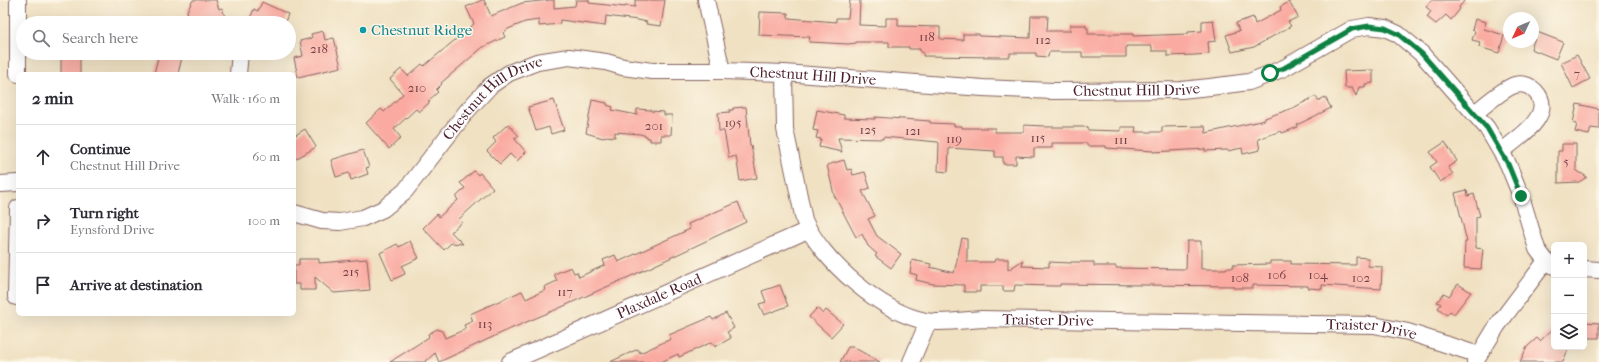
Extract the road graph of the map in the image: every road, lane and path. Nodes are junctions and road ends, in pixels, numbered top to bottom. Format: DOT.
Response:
graph roads {
  1 [pos="18,0"];
  2 [pos="706,0"];
  3 [pos="18,16"];
  4 [pos="18,60"];
  5 [pos="239,60"];
  6 [pos="722,71"];
  7 [pos="18,72"];
  8 [pos="238,72"];
  9 [pos="784,73"];
  10 [pos="1475,113"];
  11 [pos="1502,151"];
  12 [pos="16,183"];
  13 [pos="0,184"];
  14 [pos="296,214"];
  15 [pos="808,230"];
  16 [pos="1550,263"];
  17 [pos="1587,269"];
  18 [pos="1599,270"];
  19 [pos="928,322"];
  20 [pos="1477,359"];
  21 [pos="510,362"];
  22 [pos="911,362"];
  1 -- 3 [label="street"];
  2 -- 6 [label="street"];
  4 -- 7 [label="street"];
  5 -- 8 [label="street"];
  6 -- 9 [label="street, Chestnut Hill Drive"];
  6 -- 14 [label="street, Chestnut Hill Drive"];
  9 -- 10 [label="street, Chestnut Hill Drive"];
  9 -- 15 [label="street, Traister Drive"];
  10 -- 11 [label="street"];
  10 -- 11 [label="street"];
  11 -- 16 [label="street"];
  12 -- 13 [label="street"];
  15 -- 19 [label="street, Traister Drive"];
  15 -- 21 [label="street, Plaxdale Road"];
  16 -- 20 [label="street"];
  17 -- 18 [label="street"];
  19 -- 20 [label="street, Traister Drive"];
  19 -- 22 [label="street"];
}
